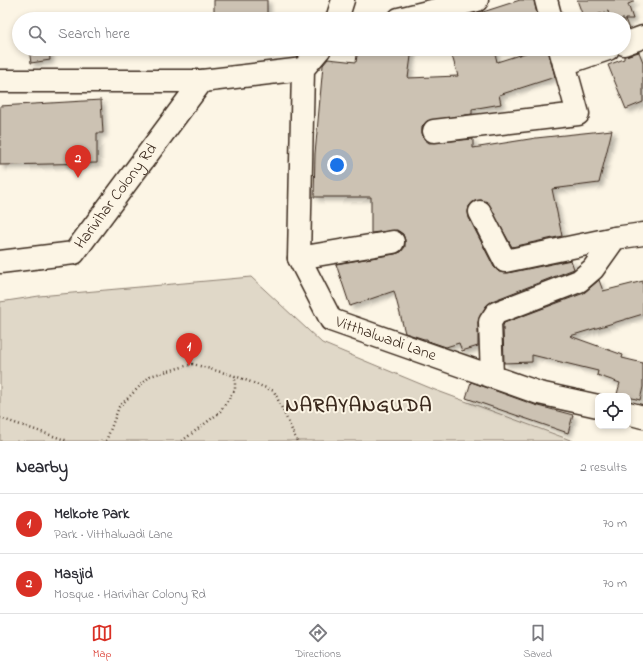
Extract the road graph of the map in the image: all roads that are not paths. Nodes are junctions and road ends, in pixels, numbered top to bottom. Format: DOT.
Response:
graph roads {
  1 [pos="343,0"];
  2 [pos="477,0"];
  3 [pos="546,0"];
  4 [pos="339,12"];
  5 [pos="428,12"];
  6 [pos="549,12"];
  7 [pos="643,37"];
  8 [pos="631,41"];
  9 [pos="314,56"];
  10 [pos="562,56"];
  11 [pos="303,69"];
  12 [pos="0,81"];
  13 [pos="202,81"];
  14 [pos="434,131"];
  15 [pos="480,212"];
  16 [pos="643,234"];
  17 [pos="615,238"];
  18 [pos="393,242"];
  19 [pos="299,258"];
  20 [pos="0,262"];
  21 [pos="492,376"];
  22 [pos="595,405"];
  23 [pos="631,414"];
  24 [pos="643,417"];
  1 -- 4 [label="street"];
  2 -- 5 [label="street"];
  3 -- 6 [label="street"];
  7 -- 8 [label="street"];
  9 -- 11 [label="street"];
  10 -- 14 [label="street"];
  11 -- 13 [label="street"];
  11 -- 19 [label="street, Vitthalwadi Lane"];
  12 -- 13 [label="street"];
  13 -- 20 [label="street, Harivihar Colony Rd"];
  15 -- 17 [label="street"];
  16 -- 17 [label="street"];
  17 -- 21 [label="street"];
  18 -- 19 [label="street"];
  19 -- 21 [label="street, Vitthalwadi Lane"];
  21 -- 22 [label="street, Vitthalwadi Lane"];
  23 -- 24 [label="street"];
}
